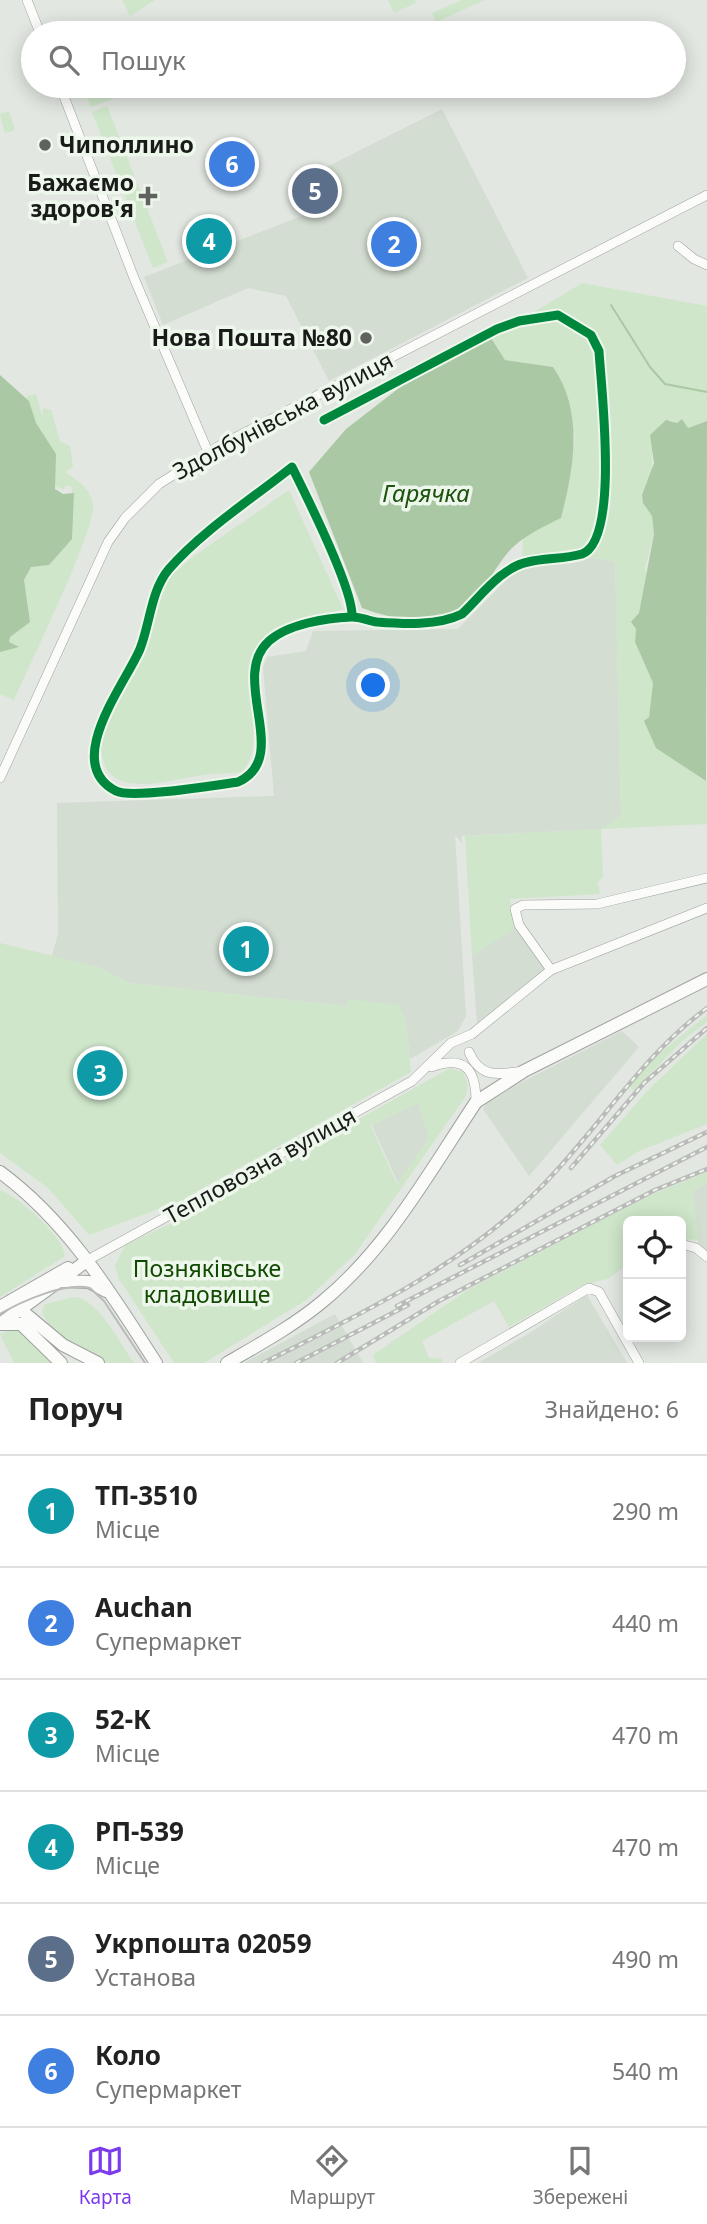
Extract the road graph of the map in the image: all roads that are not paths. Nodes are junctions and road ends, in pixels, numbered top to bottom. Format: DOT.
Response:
graph roads {
  1 [pos="27,0"];
  2 [pos="35,21"];
  3 [pos="65,98"];
  4 [pos="707,195"];
  5 [pos="678,246"];
  6 [pos="707,265"];
  7 [pos="324,420"];
  8 [pos="208,452"];
  9 [pos="352,616"];
  10 [pos="0,778"];
  11 [pos="707,878"];
  12 [pos="707,908"];
  13 [pos="551,970"];
  14 [pos="707,979"];
  15 [pos="472,1034"];
  16 [pos="451,1045"];
  17 [pos="468,1051"];
  18 [pos="457,1063"];
  19 [pos="429,1067"];
  20 [pos="524,1071"];
  21 [pos="476,1102"];
  22 [pos="0,1172"];
  23 [pos="686,1245"];
  24 [pos="707,1257"];
  25 [pos="88,1259"];
  26 [pos="60,1281"];
  27 [pos="45,1291"];
  28 [pos="112,1296"];
  29 [pos="5,1304"];
  30 [pos="21,1311"];
  31 [pos="0,1324"];
  32 [pos="41,1328"];
  33 [pos="61,1363"];
  34 [pos="98,1363"];
  35 [pos="156,1363"];
  36 [pos="166,1363"];
  37 [pos="227,1363"];
  38 [pos="460,1363"];
  39 [pos="639,1363"];
  1 -- 2 [label="street"];
  3 -- 8 [label="street"];
  4 -- 8 [label="street, Здолбунівська вулиця"];
  5 -- 6 [label="street"];
  7 -- 9 [label="street"];
  8 -- 10 [label="street, Здолбунівська вулиця"];
  9 -- 9 [label="street"];
  11 -- 13 [label="street"];
  12 -- 13 [label="street, Тепловозна вулиця"];
  13 -- 15 [label="street, Тепловозна вулиця"];
  14 -- 20 [label="main road"];
  15 -- 16 [label="street, Тепловозна вулиця"];
  15 -- 17 [label="street"];
  16 -- 17 [label="street"];
  16 -- 18 [label="street"];
  16 -- 19 [label="street, Тепловозна вулиця"];
  17 -- 18 [label="street"];
  17 -- 20 [label="street"];
  18 -- 19 [label="street, Тепловозна вулиця"];
  18 -- 21 [label="street"];
  19 -- 25 [label="street, Тепловозна вулиця"];
  20 -- 21 [label="main road"];
  21 -- 37 [label="main road"];
  22 -- 25 [label="main road"];
  23 -- 24 [label="street"];
  25 -- 26 [label="main road"];
  25 -- 28 [label="main road"];
  25 -- 29 [label="main road"];
  25 -- 36 [label="main road"];
  26 -- 27 [label="main road"];
  26 -- 28 [label="main road"];
  27 -- 30 [label="main road"];
  27 -- 32 [label="main road"];
  28 -- 35 [label="main road"];
  29 -- 30 [label="main road"];
  30 -- 31 [label="main road"];
  30 -- 32 [label="main road"];
  31 -- 33 [label="main road"];
  32 -- 34 [label="main road"];
  38 -- 39 [label="street"];
}
